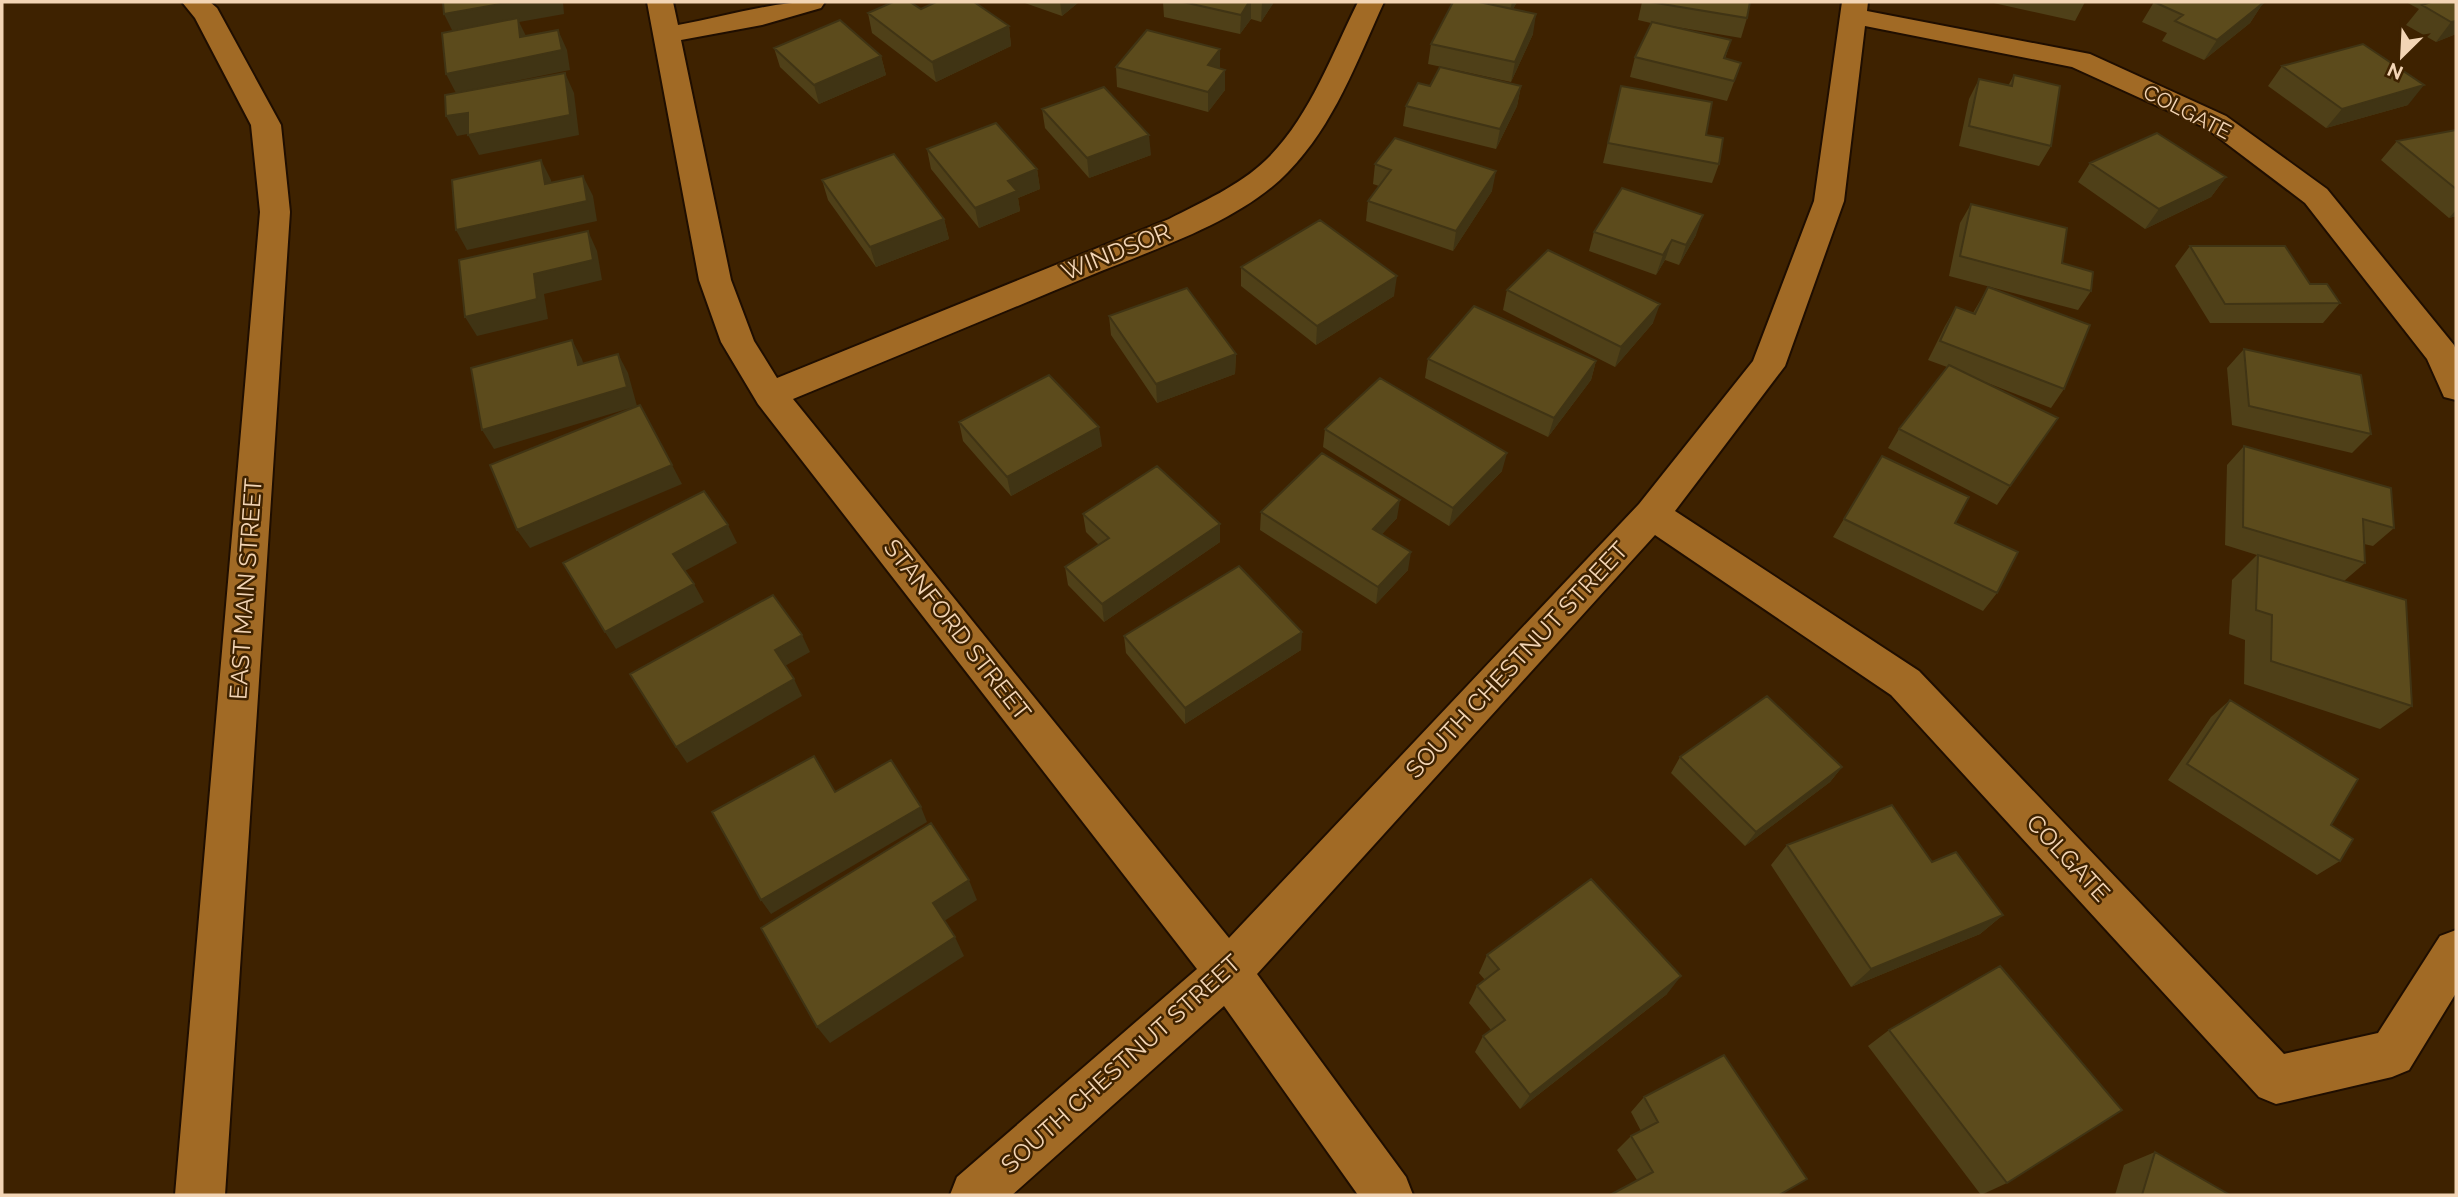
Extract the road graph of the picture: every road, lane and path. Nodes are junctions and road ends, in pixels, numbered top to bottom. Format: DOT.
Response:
graph roads {
  1 [pos="195,2"];
  2 [pos="812,2"];
  3 [pos="1371,2"];
  4 [pos="1854,9"];
  5 [pos="663,18"];
  6 [pos="2449,354"];
  7 [pos="2456,388"];
  8 [pos="770,395"];
  9 [pos="1652,514"];
  10 [pos="2456,952"];
  11 [pos="1228,972"];
  12 [pos="200,1195"];
  13 [pos="975,1195"];
  14 [pos="1388,1195"];
  1 -- 12 [label="street, EAST MAIN STREET"];
  2 -- 5 [label="street"];
  3 -- 8 [label="street, WINDSOR"];
  4 -- 6 [label="street, COLGATE"];
  4 -- 9 [label="street, SOUTH CHESTNUT STREET"];
  5 -- 8 [label="street, STANFORD STREET"];
  6 -- 7 [label="street, COLGATE"];
  8 -- 11 [label="street, STANFORD STREET"];
  9 -- 10 [label="street, COLGATE"];
  9 -- 11 [label="street, SOUTH CHESTNUT STREET"];
  11 -- 13 [label="street, SOUTH CHESTNUT STREET"];
  11 -- 14 [label="street, STANFORD STREET"];
}
